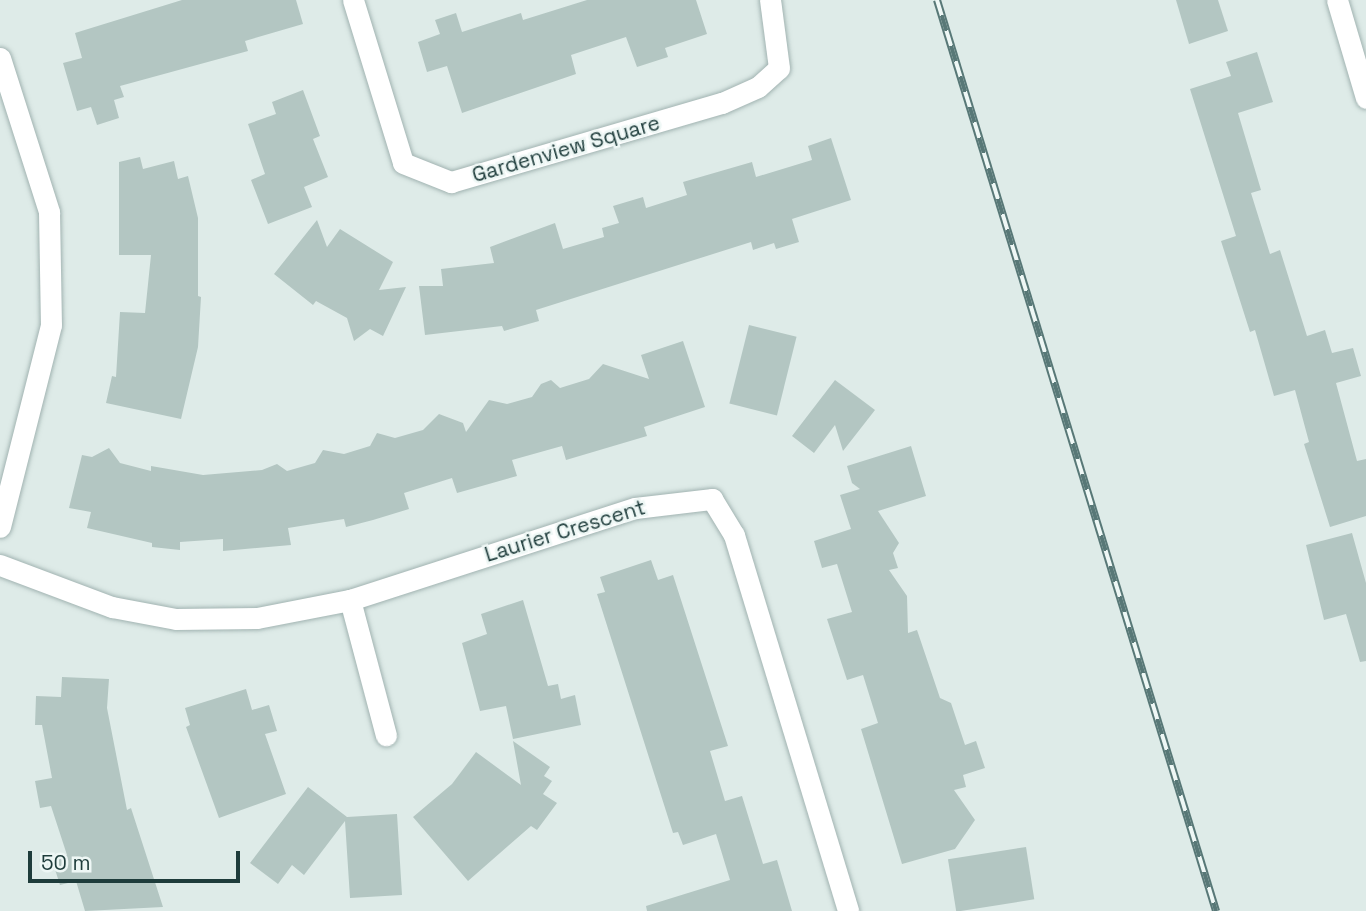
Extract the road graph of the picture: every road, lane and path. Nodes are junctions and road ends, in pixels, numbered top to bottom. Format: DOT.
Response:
graph roads {
  1 [pos="353,0"];
  2 [pos="770,0"];
  3 [pos="1337,0"];
  4 [pos="0,58"];
  5 [pos="1366,98"];
  6 [pos="0,527"];
  7 [pos="0,565"];
  8 [pos="350,600"];
  9 [pos="386,735"];
  10 [pos="848,911"];
  1 -- 2 [label="street, Gardenview Square"];
  3 -- 5 [label="street"];
  4 -- 6 [label="street"];
  7 -- 8 [label="street, Laurier Crescent"];
  8 -- 9 [label="street"];
  8 -- 10 [label="street, Laurier Crescent"];
}
